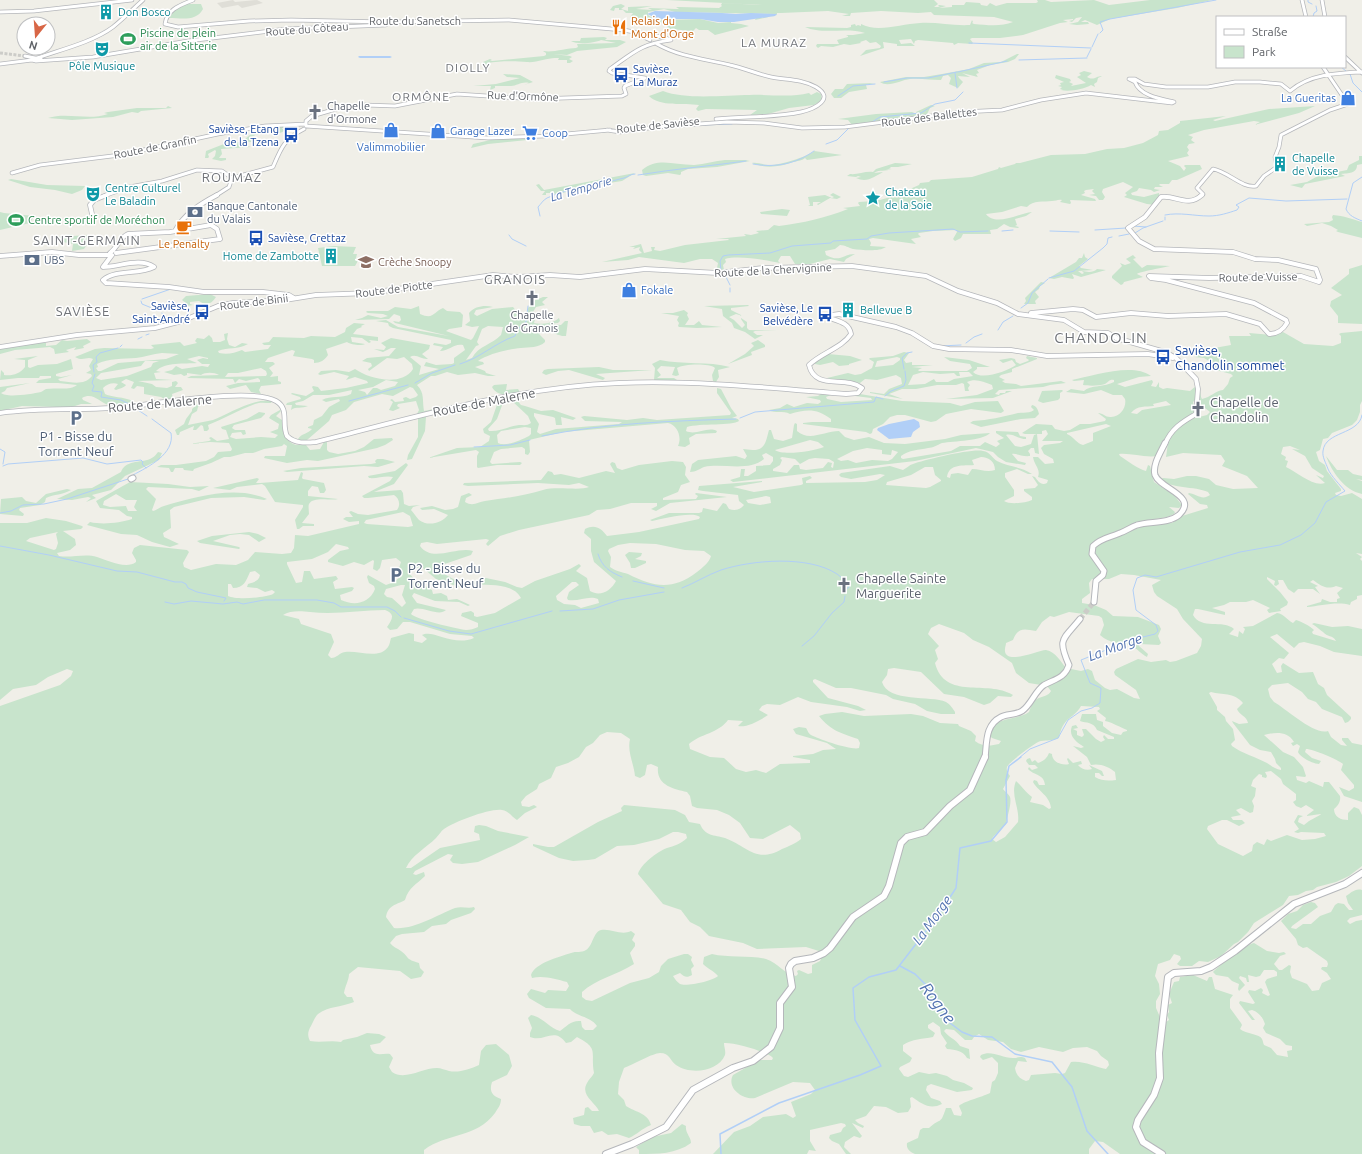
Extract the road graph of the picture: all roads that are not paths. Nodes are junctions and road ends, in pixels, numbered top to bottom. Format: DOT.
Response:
graph roads {
  1 [pos="132,0"];
  2 [pos="143,0"];
  3 [pos="193,0"];
  4 [pos="1302,0"];
  5 [pos="1322,0"];
  6 [pos="0,12"];
  7 [pos="1306,16"];
  8 [pos="1325,16"];
  9 [pos="571,27"];
  10 [pos="650,40"];
  11 [pos="657,44"];
  12 [pos="26,56"];
  13 [pos="1346,58"];
  14 [pos="38,59"];
  15 [pos="0,64"];
  16 [pos="1324,68"];
  17 [pos="1362,72"];
  18 [pos="1327,74"];
  19 [pos="303,126"];
  20 [pos="321,127"];
  21 [pos="620,130"];
  22 [pos="12,173"];
  23 [pos="232,178"];
  24 [pos="92,214"];
  25 [pos="175,231"];
  26 [pos="112,253"];
  27 [pos="0,256"];
  28 [pos="590,276"];
  29 [pos="294,298"];
  30 [pos="1020,314"];
  31 [pos="0,347"];
  32 [pos="1176,358"];
  33 [pos="0,413"];
  34 [pos="1094,602"];
  35 [pos="1080,619"];
  36 [pos="1362,873"];
  37 [pos="606,1154"];
  38 [pos="1162,1154"];
  1 -- 6 [label="street"];
  2 -- 14 [label="street"];
  3 -- 9 [label="street, Route du Sanetsch"];
  4 -- 7 [label="street"];
  5 -- 8 [label="street"];
  9 -- 10 [label="street"];
  9 -- 14 [label="street, Route du Côteau"];
  9 -- 19 [label="street, Rue d'Ormône"];
  11 -- 21 [label="street, Route de Savièse"];
  12 -- 14 [label="street, Route du Côteau"];
  13 -- 17 [label="street"];
  14 -- 15 [label="street"];
  16 -- 18 [label="street, Route de Vuisse"];
  17 -- 18 [label="street"];
  18 -- 21 [label="street, Route des Ballettes"];
  18 -- 30 [label="street, Route de Vuisse"];
  19 -- 20 [label="street, Route de Granfin"];
  19 -- 22 [label="street, Route de Granfin"];
  19 -- 23 [label="street"];
  20 -- 21 [label="street, Route de Savièse"];
  23 -- 24 [label="street"];
  23 -- 25 [label="street"];
  25 -- 26 [label="street"];
  25 -- 26 [label="street"];
  26 -- 27 [label="street"];
  26 -- 29 [label="street, Route de Binii"];
  28 -- 29 [label="street, Route de Piotte"];
  28 -- 30 [label="street, Route de la Chervignine"];
  29 -- 31 [label="street, Route de Binii"];
  30 -- 32 [label="street"];
  32 -- 33 [label="street, Route de Malerne"];
  32 -- 34 [label="street"];
  35 -- 37 [label="street"];
  36 -- 38 [label="street"];
}
